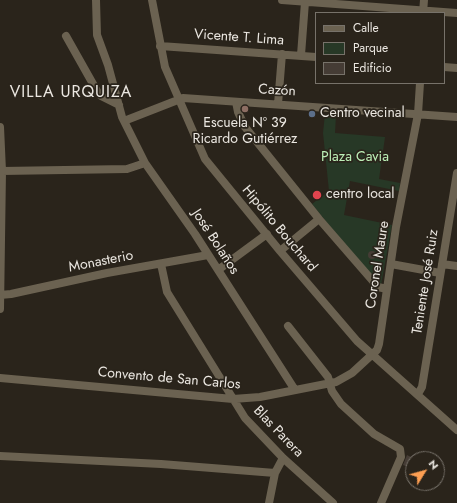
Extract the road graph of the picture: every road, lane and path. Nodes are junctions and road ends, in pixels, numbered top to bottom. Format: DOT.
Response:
graph roads {
  1 [pos="96,0"];
  2 [pos="152,0"];
  3 [pos="282,0"];
  4 [pos="424,0"];
  5 [pos="324,1"];
  6 [pos="305,2"];
  7 [pos="423,12"];
  8 [pos="445,13"];
  9 [pos="457,13"];
  10 [pos="66,36"];
  11 [pos="160,46"];
  12 [pos="282,54"];
  13 [pos="301,55"];
  14 [pos="315,57"];
  15 [pos="445,67"];
  16 [pos="457,68"];
  17 [pos="420,84"];
  18 [pos="178,98"];
  19 [pos="236,102"];
  20 [pos="278,104"];
  21 [pos="119,105"];
  22 [pos="418,114"];
  23 [pos="457,118"];
  24 [pos="124,121"];
  25 [pos="0,127"];
  26 [pos="0,159"];
  27 [pos="145,163"];
  28 [pos="2,171"];
  29 [pos="457,173"];
  30 [pos="319,219"];
  31 [pos="267,234"];
  32 [pos="280,251"];
  33 [pos="208,254"];
  34 [pos="161,264"];
  35 [pos="391,264"];
  36 [pos="442,264"];
  37 [pos="457,266"];
  38 [pos="218,270"];
  39 [pos="440,273"];
  40 [pos="387,289"];
  41 [pos="0,295"];
  42 [pos="0,309"];
  43 [pos="288,326"];
  44 [pos="372,355"];
  45 [pos="0,378"];
  46 [pos="330,383"];
  47 [pos="295,390"];
  48 [pos="418,394"];
  49 [pos="234,399"];
  50 [pos="457,430"];
  51 [pos="0,456"];
  52 [pos="283,458"];
  53 [pos="275,473"];
  54 [pos="270,503"];
  55 [pos="333,503"];
  56 [pos="381,503"];
  1 -- 21 [label="street, José Bolaños"];
  2 -- 11 [label="street, Hipólito Bouchard"];
  3 -- 6 [label="street"];
  4 -- 7 [label="street"];
  5 -- 6 [label="street"];
  5 -- 7 [label="street"];
  6 -- 13 [label="street"];
  8 -- 9 [label="street"];
  10 -- 21 [label="street"];
  11 -- 12 [label="street, Vicente T. Lima"];
  11 -- 18 [label="street, Hipólito Bouchard"];
  12 -- 13 [label="street, Vicente T. Lima"];
  12 -- 20 [label="street"];
  13 -- 14 [label="street, Vicente T. Lima"];
  15 -- 16 [label="street"];
  17 -- 22 [label="street, Coronel Maure"];
  18 -- 19 [label="street, Cazón"];
  18 -- 24 [label="street, Cazón"];
  18 -- 31 [label="street, Hipólito Bouchard"];
  19 -- 20 [label="street, Cazón"];
  19 -- 30 [label="street"];
  20 -- 22 [label="street, Cazón"];
  21 -- 24 [label="street, José Bolaños"];
  22 -- 23 [label="street, Cazón"];
  22 -- 35 [label="street, Coronel Maure"];
  24 -- 27 [label="street, José Bolaños"];
  25 -- 26 [label="street"];
  26 -- 28 [label="street"];
  27 -- 28 [label="street"];
  27 -- 33 [label="street, José Bolaños"];
  28 -- 41 [label="street"];
  29 -- 36 [label="street, Teniente José Ruiz"];
  30 -- 32 [label="street"];
  30 -- 40 [label="street"];
  31 -- 32 [label="street, Hipólito Bouchard"];
  31 -- 38 [label="street"];
  32 -- 44 [label="street, Hipólito Bouchard"];
  33 -- 34 [label="street, Monasterio"];
  33 -- 38 [label="street, José Bolaños"];
  34 -- 41 [label="street, Monasterio"];
  34 -- 49 [label="street, Blas Parera"];
  35 -- 39 [label="street"];
  35 -- 40 [label="street, Coronel Maure"];
  36 -- 37 [label="street"];
  36 -- 39 [label="street, Teniente José Ruiz"];
  38 -- 47 [label="street, José Bolaños"];
  39 -- 48 [label="street, Teniente José Ruiz"];
  40 -- 44 [label="street, Coronel Maure"];
  41 -- 42 [label="street"];
  43 -- 46 [label="street"];
  44 -- 46 [label="street, Convento de San Carlos"];
  44 -- 48 [label="street, Hipólito Bouchard"];
  45 -- 49 [label="street, Convento de San Carlos"];
  46 -- 47 [label="street, Convento de San Carlos"];
  46 -- 56 [label="street"];
  47 -- 49 [label="street, Convento de San Carlos"];
  48 -- 50 [label="street, Hipólito Bouchard"];
  49 -- 52 [label="street, Blas Parera"];
  51 -- 53 [label="street"];
  52 -- 53 [label="street"];
  52 -- 55 [label="street, Blas Parera"];
  53 -- 54 [label="street"];
}
